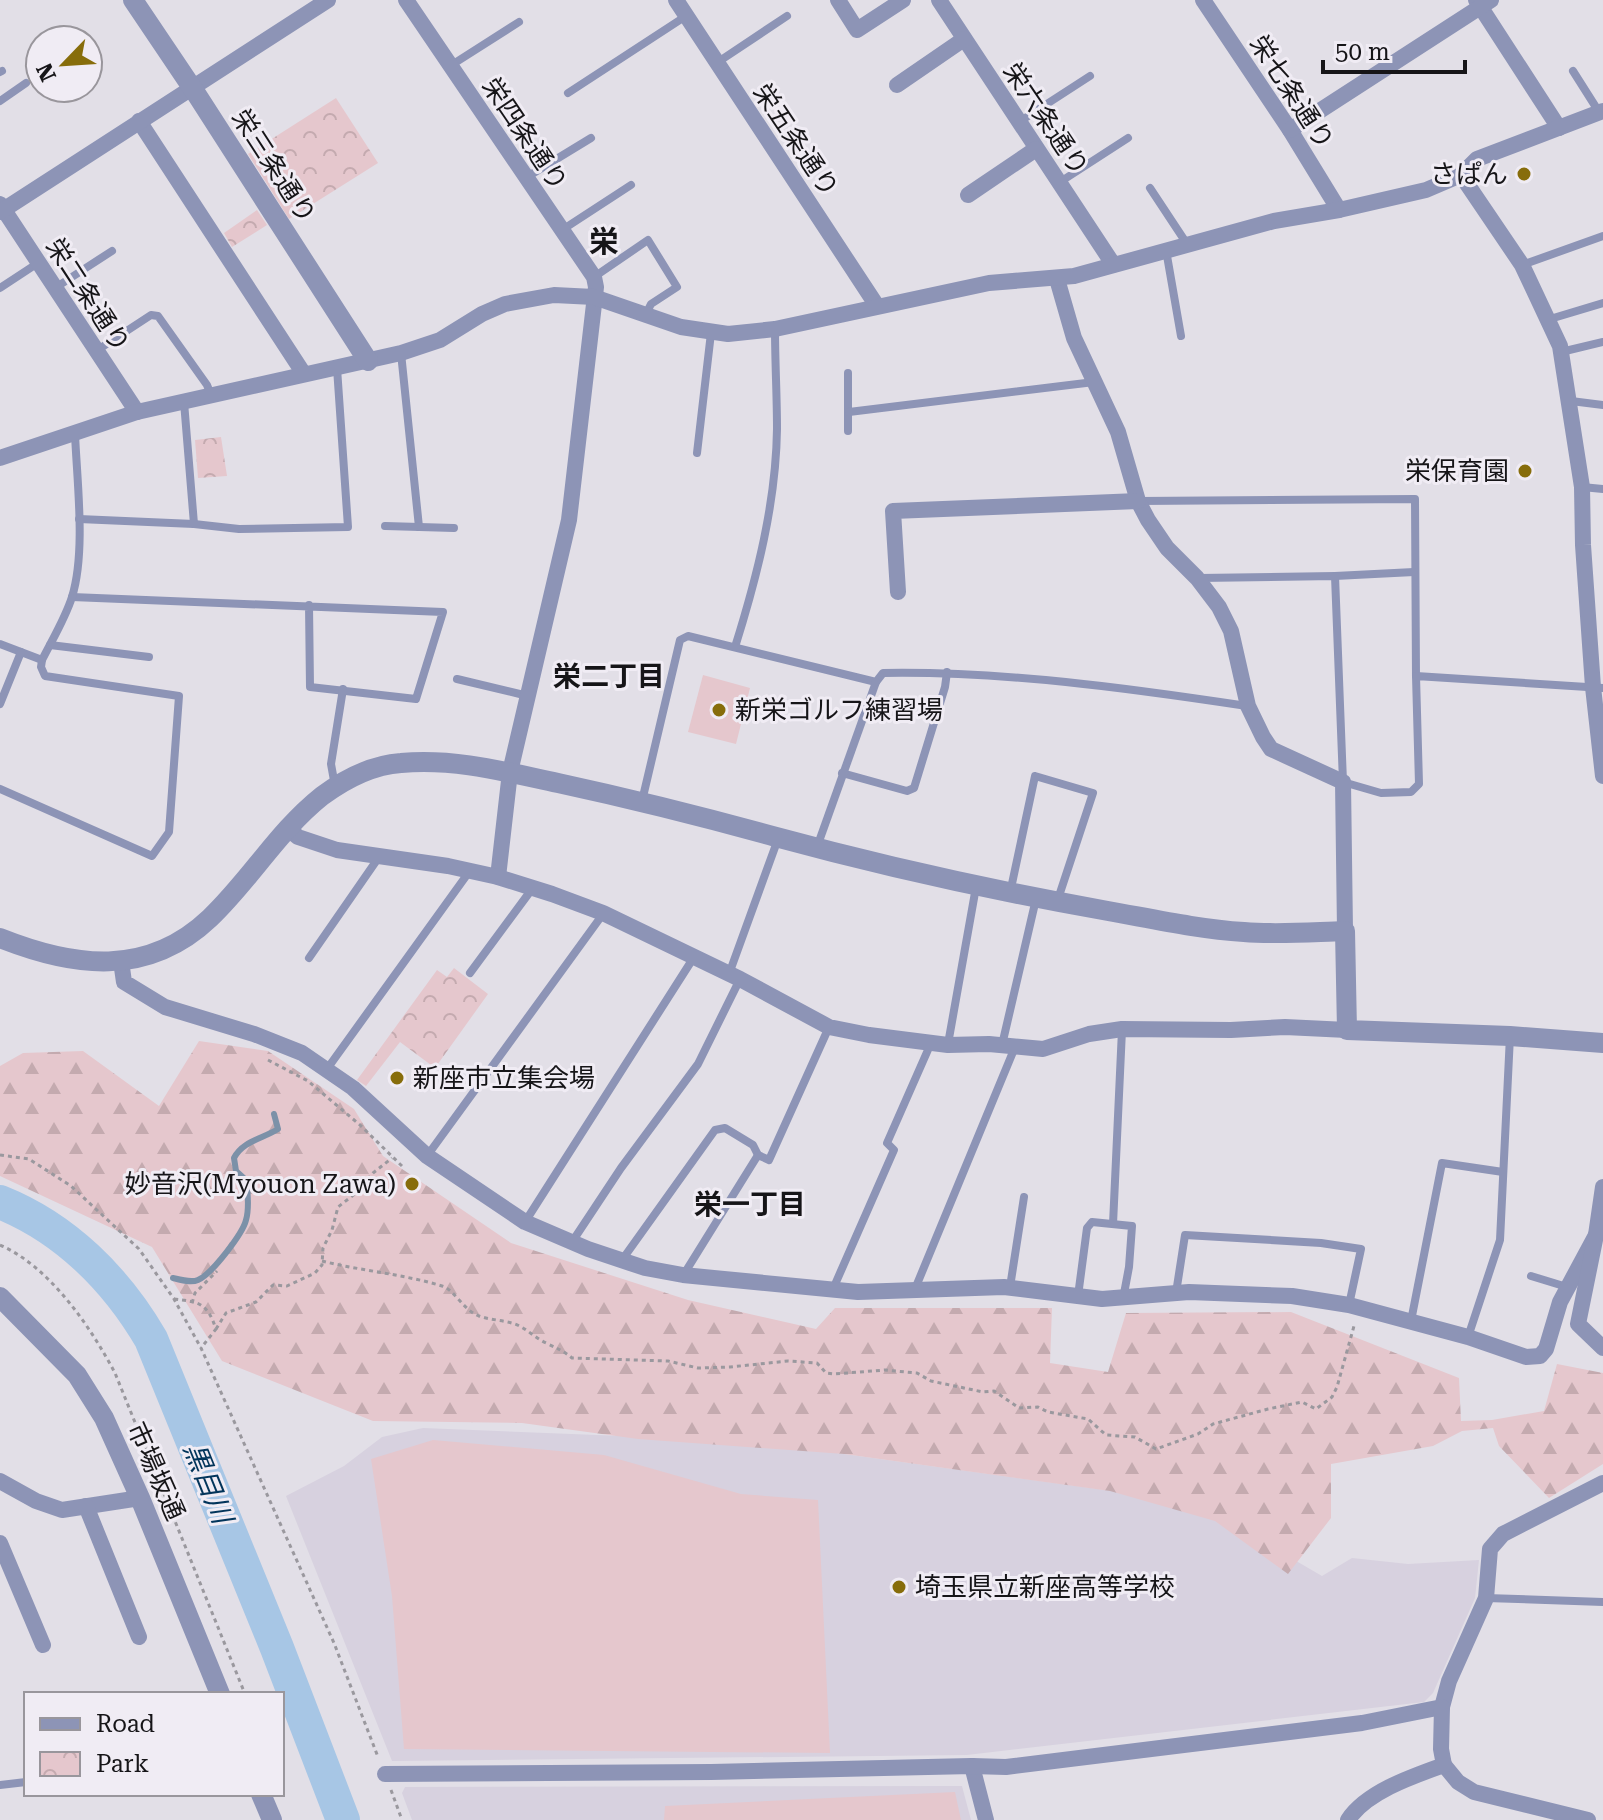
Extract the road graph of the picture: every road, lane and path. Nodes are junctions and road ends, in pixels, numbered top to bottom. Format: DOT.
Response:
graph roads {
  1 [pos="133,0"];
  2 [pos="406,0"];
  3 [pos="838,0"];
  4 [pos="903,0"];
  5 [pos="939,0"];
  6 [pos="1203,0"];
  7 [pos="320,2"];
  8 [pos="1482,2"];
  9 [pos="684,6"];
  10 [pos="787,16"];
  11 [pos="519,22"];
  12 [pos="964,39"];
  13 [pos="716,63"];
  14 [pos="449,67"];
  15 [pos="1573,71"];
  16 [pos="1090,76"];
  17 [pos="24,84"];
  18 [pos="897,85"];
  19 [pos="192,86"];
  20 [pos="568,93"];
  21 [pos="0,101"];
  22 [pos="1601,112"];
  23 [pos="139,121"];
  24 [pos="1018,122"];
  25 [pos="1559,128"];
  26 [pos="1290,130"];
  27 [pos="591,138"];
  28 [pos="1128,138"];
  29 [pos="1036,149"];
  30 [pos="1461,175"];
  31 [pos="526,177"];
  32 [pos="1059,182"];
  33 [pos="631,185"];
  34 [pos="1150,188"];
  35 [pos="968,195"];
  36 [pos="1,209"];
  37 [pos="1339,210"];
  38 [pos="561,230"];
  39 [pos="1603,236"];
  40 [pos="1187,245"];
  41 [pos="1166,250"];
  42 [pos="112,251"];
  43 [pos="38,263"];
  44 [pos="1113,264"];
  45 [pos="1522,265"];
  46 [pos="594,277"];
  47 [pos="1057,279"];
  48 [pos="0,288"];
  49 [pos="55,288"];
  50 [pos="594,297"];
  51 [pos="1603,303"];
  52 [pos="877,306"];
  53 [pos="645,316"];
  54 [pos="1550,319"];
  55 [pos="775,329"];
  56 [pos="711,333"];
  57 [pos="1181,336"];
  58 [pos="1603,342"];
  59 [pos="96,351"];
  60 [pos="1561,352"];
  61 [pos="401,353"];
  62 [pos="368,361"];
  63 [pos="337,368"];
  64 [pos="848,373"];
  65 [pos="304,374"];
  66 [pos="1095,382"];
  67 [pos="211,396"];
  68 [pos="1571,401"];
  69 [pos="184,402"];
  70 [pos="1603,405"];
  71 [pos="137,412"];
  72 [pos="849,412"];
  73 [pos="848,431"];
  74 [pos="75,434"];
  75 [pos="697,453"];
  76 [pos="0,458"];
  77 [pos="1582,487"];
  78 [pos="1603,489"];
  79 [pos="1138,501"];
  80 [pos="79,519"];
  81 [pos="194,524"];
  82 [pos="385,526"];
  83 [pos="419,527"];
  84 [pos="454,528"];
  85 [pos="1414,572"];
  86 [pos="1335,576"];
  87 [pos="1197,578"];
  88 [pos="898,592"];
  89 [pos="72,597"];
  90 [pos="309,605"];
  91 [pos="0,644"];
  92 [pos="50,645"];
  93 [pos="735,647"];
  94 [pos="21,652"];
  95 [pos="149,657"];
  96 [pos="42,660"];
  97 [pos="947,672"];
  98 [pos="1416,676"];
  99 [pos="457,679"];
  100 [pos="876,682"];
  101 [pos="1598,688"];
  102 [pos="343,689"];
  103 [pos="528,696"];
  104 [pos="0,704"];
  105 [pos="1248,706"];
  106 [pos="510,772"];
  107 [pos="842,773"];
  108 [pos="1603,776"];
  109 [pos="1343,782"];
  110 [pos="335,786"];
  111 [pos="0,789"];
  112 [pos="642,801"];
  113 [pos="287,828"];
  114 [pos="779,837"];
  115 [pos="816,847"];
  116 [pos="380,855"];
  117 [pos="470,871"];
  118 [pos="498,877"];
  119 [pos="976,887"];
  120 [pos="532,889"];
  121 [pos="1010,894"];
  122 [pos="1036,899"];
  123 [pos="1057,902"];
  124 [pos="603,913"];
  125 [pos="1345,931"];
  126 [pos="0,938"];
  127 [pos="694,957"];
  128 [pos="309,958"];
  129 [pos="121,961"];
  130 [pos="470,973"];
  131 [pos="735,976"];
  132 [pos="829,1027"];
  133 [pos="1122,1029"];
  134 [pos="1347,1030"];
  135 [pos="1510,1036"];
  136 [pos="1603,1043"];
  137 [pos="939,1044"];
  138 [pos="1008,1046"];
  139 [pos="257,1054"];
  140 [pos="327,1069"];
  141 [pos="0,1155"];
  142 [pos="758,1155"];
  143 [pos="427,1156"];
  144 [pos="392,1158"];
  145 [pos="404,1168"];
  146 [pos="1503,1172"];
  147 [pos="1603,1187"];
  148 [pos="1024,1197"];
  149 [pos="525,1222"];
  150 [pos="1113,1224"];
  151 [pos="1596,1235"];
  152 [pos="571,1243"];
  153 [pos="621,1260"];
  154 [pos="322,1261"];
  155 [pos="217,1271"];
  156 [pos="683,1275"];
  157 [pos="1531,1276"];
  158 [pos="1010,1287"];
  159 [pos="1567,1287"];
  160 [pos="833,1289"];
  161 [pos="915,1290"];
  162 [pos="1175,1294"];
  163 [pos="0,1297"];
  164 [pos="1078,1297"];
  165 [pos="174,1299"];
  166 [pos="1123,1299"];
  167 [pos="192,1303"];
  168 [pos="1354,1306"];
  169 [pos="1410,1322"];
  170 [pos="216,1329"];
  171 [pos="1468,1337"];
  172 [pos="201,1348"];
  173 [pos="1603,1348"];
  174 [pos="1603,1483"];
  175 [pos="1,1484"];
  176 [pos="140,1498"];
  177 [pos="86,1506"];
  178 [pos="0,1543"];
  179 [pos="1486,1598"];
  180 [pos="1603,1602"];
  181 [pos="139,1637"];
  182 [pos="43,1645"];
  183 [pos="219,1692"];
  184 [pos="1442,1707"];
  185 [pos="1444,1765"];
  186 [pos="972,1766"];
  187 [pos="385,1774"];
  188 [pos="24,1782"];
  189 [pos="0,1785"];
  190 [pos="262,1796"];
  191 [pos="272,1820"];
  192 [pos="402,1820"];
  193 [pos="986,1820"];
  194 [pos="1348,1820"];
  195 [pos="1588,1820"];
  1 -- 19 [label="street, 栄三条通り"];
  2 -- 14 [label="street, 栄四条通り"];
  3 -- 4 [label="street"];
  5 -- 12 [label="street, 栄六条通り"];
  6 -- 26 [label="street, 栄七条通り"];
  7 -- 19 [label="street"];
  8 -- 25 [label="street"];
  8 -- 26 [label="street"];
  9 -- 13 [label="street, 栄五条通り"];
  9 -- 20 [label="lane"];
  10 -- 13 [label="lane"];
  11 -- 14 [label="lane"];
  12 -- 18 [label="street"];
  12 -- 24 [label="street, 栄六条通り"];
  13 -- 52 [label="street, 栄五条通り"];
  14 -- 31 [label="street, 栄四条通り"];
  15 -- 22 [label="lane"];
  16 -- 24 [label="lane"];
  17 -- 21 [label="lane"];
  19 -- 23 [label="street"];
  19 -- 62 [label="street, 栄三条通り"];
  22 -- 25 [label="street"];
  23 -- 36 [label="street"];
  23 -- 65 [label="street"];
  24 -- 29 [label="street, 栄六条通り"];
  25 -- 30 [label="street"];
  26 -- 37 [label="street, 栄七条通り"];
  27 -- 31 [label="lane"];
  28 -- 32 [label="lane"];
  29 -- 32 [label="street, 栄六条通り"];
  29 -- 35 [label="street"];
  30 -- 37 [label="street"];
  30 -- 45 [label="street"];
  31 -- 38 [label="street, 栄四条通り"];
  32 -- 44 [label="street, 栄六条通り"];
  33 -- 38 [label="lane"];
  34 -- 40 [label="lane"];
  36 -- 43 [label="street, 栄二条通り"];
  37 -- 40 [label="street"];
  38 -- 46 [label="street, 栄四条通り"];
  39 -- 45 [label="lane"];
  40 -- 41 [label="street"];
  41 -- 44 [label="street"];
  41 -- 57 [label="lane"];
  42 -- 49 [label="lane"];
  43 -- 48 [label="lane"];
  43 -- 49 [label="street, 栄二条通り"];
  44 -- 47 [label="street"];
  45 -- 54 [label="street"];
  46 -- 50 [label="street"];
  46 -- 53 [label="lane"];
  47 -- 52 [label="street"];
  47 -- 66 [label="street"];
  49 -- 59 [label="street, 栄二条通り"];
  50 -- 53 [label="street"];
  50 -- 61 [label="street"];
  50 -- 103 [label="street"];
  51 -- 54 [label="lane"];
  52 -- 55 [label="street"];
  53 -- 56 [label="street"];
  54 -- 60 [label="street"];
  55 -- 56 [label="street"];
  55 -- 93 [label="lane"];
  56 -- 75 [label="lane"];
  58 -- 60 [label="lane"];
  59 -- 67 [label="lane"];
  59 -- 71 [label="street, 栄二条通り"];
  60 -- 68 [label="street"];
  61 -- 62 [label="street"];
  61 -- 83 [label="lane"];
  62 -- 63 [label="street"];
  63 -- 65 [label="street"];
  63 -- 81 [label="lane"];
  64 -- 72 [label="lane"];
  65 -- 67 [label="street"];
  66 -- 72 [label="lane"];
  66 -- 79 [label="street"];
  67 -- 69 [label="street"];
  68 -- 70 [label="lane"];
  68 -- 77 [label="street"];
  69 -- 71 [label="street"];
  69 -- 81 [label="lane"];
  71 -- 74 [label="street"];
  72 -- 73 [label="lane"];
  74 -- 76 [label="street"];
  74 -- 80 [label="lane"];
  77 -- 78 [label="lane"];
  77 -- 101 [label="street"];
  79 -- 85 [label="lane"];
  79 -- 87 [label="street"];
  79 -- 88 [label="street"];
  80 -- 81 [label="lane"];
  80 -- 89 [label="lane"];
  82 -- 83 [label="lane"];
  83 -- 84 [label="lane"];
  85 -- 86 [label="lane"];
  85 -- 98 [label="lane"];
  86 -- 87 [label="lane"];
  86 -- 109 [label="lane"];
  87 -- 105 [label="street"];
  89 -- 90 [label="lane"];
  89 -- 92 [label="lane"];
  90 -- 102 [label="lane"];
  90 -- 102 [label="lane"];
  91 -- 94 [label="lane"];
  92 -- 95 [label="lane"];
  92 -- 96 [label="lane"];
  93 -- 100 [label="lane"];
  93 -- 112 [label="lane"];
  94 -- 96 [label="lane"];
  94 -- 104 [label="lane"];
  96 -- 111 [label="lane"];
  97 -- 100 [label="lane"];
  97 -- 105 [label="lane"];
  97 -- 107 [label="lane"];
  98 -- 101 [label="lane"];
  98 -- 109 [label="lane"];
  99 -- 103 [label="lane"];
  100 -- 107 [label="lane"];
  101 -- 108 [label="street"];
  102 -- 110 [label="lane"];
  103 -- 106 [label="street"];
  105 -- 109 [label="street"];
  106 -- 110 [label="street"];
  106 -- 112 [label="street"];
  106 -- 118 [label="street"];
  107 -- 115 [label="lane"];
  109 -- 125 [label="street"];
  110 -- 113 [label="street"];
  112 -- 114 [label="street"];
  113 -- 116 [label="street"];
  113 -- 129 [label="street"];
  114 -- 115 [label="street"];
  114 -- 131 [label="lane"];
  115 -- 119 [label="street"];
  116 -- 117 [label="street"];
  116 -- 128 [label="lane"];
  117 -- 118 [label="street"];
  117 -- 140 [label="lane"];
  118 -- 120 [label="street"];
  119 -- 121 [label="street"];
  119 -- 137 [label="lane"];
  120 -- 124 [label="street"];
  120 -- 130 [label="lane"];
  121 -- 122 [label="street"];
  121 -- 123 [label="lane"];
  122 -- 123 [label="street"];
  122 -- 138 [label="lane"];
  123 -- 125 [label="street"];
  124 -- 127 [label="street"];
  124 -- 143 [label="lane"];
  125 -- 134 [label="street"];
  126 -- 129 [label="street"];
  127 -- 131 [label="street"];
  127 -- 149 [label="lane"];
  129 -- 140 [label="street"];
  131 -- 132 [label="street"];
  131 -- 152 [label="lane"];
  132 -- 137 [label="street"];
  132 -- 142 [label="lane"];
  133 -- 134 [label="street"];
  133 -- 138 [label="street"];
  133 -- 150 [label="lane"];
  134 -- 135 [label="street"];
  135 -- 136 [label="street"];
  135 -- 146 [label="lane"];
  137 -- 138 [label="street"];
  137 -- 160 [label="lane"];
  138 -- 161 [label="lane"];
  139 -- 144 [label="path"];
  140 -- 143 [label="street"];
  141 -- 165 [label="path"];
  142 -- 153 [label="lane"];
  142 -- 156 [label="lane"];
  143 -- 149 [label="street"];
  144 -- 145 [label="path"];
  144 -- 154 [label="path"];
  146 -- 169 [label="lane"];
  146 -- 171 [label="lane"];
  147 -- 151 [label="street"];
  148 -- 158 [label="lane"];
  149 -- 152 [label="street"];
  150 -- 164 [label="lane"];
  150 -- 166 [label="lane"];
  151 -- 159 [label="street"];
  151 -- 173 [label="street"];
  152 -- 153 [label="street"];
  153 -- 156 [label="street"];
  154 -- 168 [label="path"];
  154 -- 170 [label="path"];
  155 -- 167 [label="path"];
  156 -- 160 [label="street"];
  157 -- 159 [label="lane"];
  158 -- 161 [label="street"];
  158 -- 164 [label="street"];
  159 -- 171 [label="street"];
  160 -- 161 [label="street"];
  162 -- 166 [label="street"];
  162 -- 168 [label="street"];
  162 -- 168 [label="lane"];
  163 -- 176 [label="street, 市場坂通"];
  164 -- 166 [label="street"];
  165 -- 167 [label="path"];
  165 -- 172 [label="path"];
  167 -- 170 [label="path"];
  168 -- 169 [label="street"];
  169 -- 171 [label="street"];
  170 -- 172 [label="path"];
  172 -- 187 [label="path"];
  174 -- 179 [label="street"];
  175 -- 177 [label="street"];
  176 -- 177 [label="street"];
  176 -- 183 [label="street, 市場坂通"];
  177 -- 181 [label="street"];
  178 -- 182 [label="street"];
  179 -- 180 [label="lane"];
  179 -- 184 [label="street"];
  184 -- 185 [label="street"];
  184 -- 186 [label="street"];
  185 -- 194 [label="street"];
  185 -- 195 [label="street"];
  186 -- 187 [label="street"];
  186 -- 193 [label="street"];
  187 -- 192 [label="path"];
  188 -- 189 [label="lane"];
  190 -- 191 [label="street"];
}
